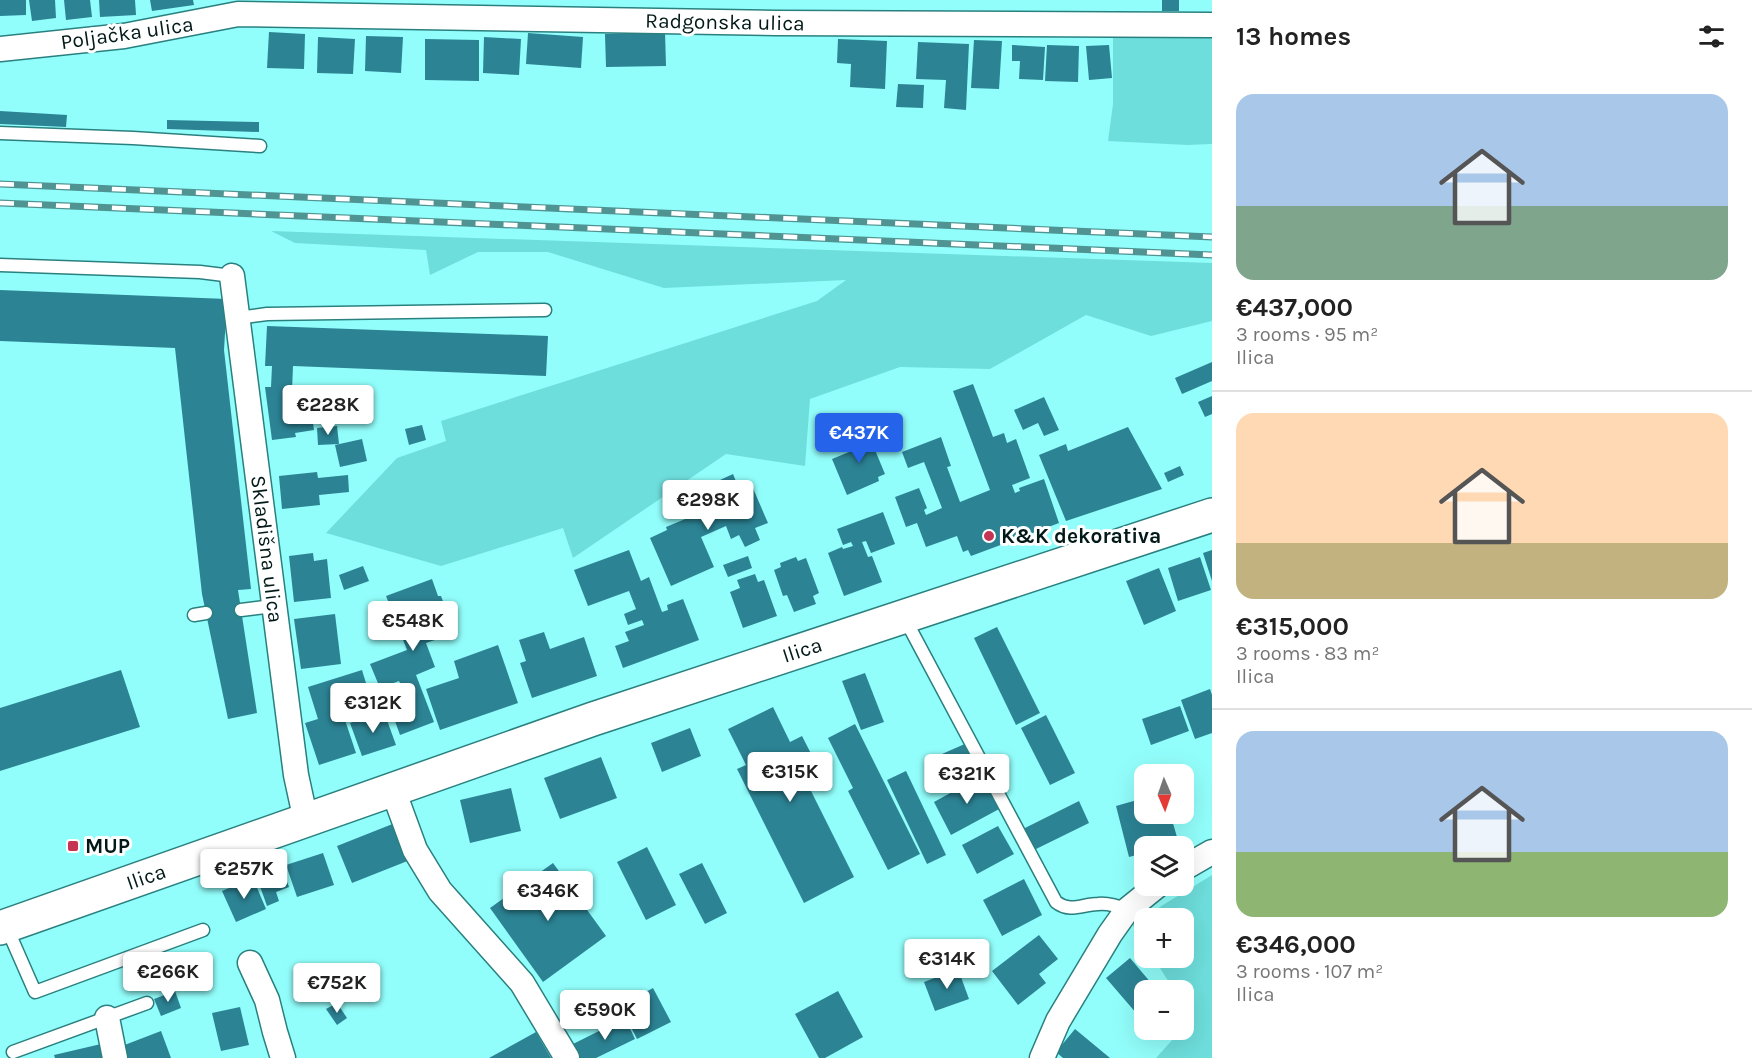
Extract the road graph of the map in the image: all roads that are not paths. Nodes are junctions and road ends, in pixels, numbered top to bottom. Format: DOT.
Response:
graph roads {
  1 [pos="240,7"];
  2 [pos="1212,25"];
  3 [pos="0,49"];
  4 [pos="0,133"];
  5 [pos="260,146"];
  6 [pos="0,265"];
  7 [pos="232,276"];
  8 [pos="544,310"];
  9 [pos="237,318"];
  10 [pos="1212,515"];
  11 [pos="273,606"];
  12 [pos="241,610"];
  13 [pos="904,616"];
  14 [pos="393,790"];
  15 [pos="306,821"];
  16 [pos="1212,852"];
  17 [pos="1194,862"];
  18 [pos="1144,896"];
  19 [pos="1127,910"];
  20 [pos="3,926"];
  21 [pos="203,930"];
  22 [pos="250,963"];
  23 [pos="147,1003"];
  24 [pos="107,1018"];
  25 [pos="13,1052"];
  26 [pos="116,1058"];
  27 [pos="283,1058"];
  28 [pos="567,1058"];
  29 [pos="1042,1058"];
  1 -- 2 [label="street, Radgonska ulica"];
  1 -- 3 [label="street, Poljačka ulica"];
  4 -- 5 [label="lane"];
  6 -- 7 [label="lane"];
  7 -- 9 [label="street, Skladišna ulica"];
  8 -- 9 [label="lane"];
  9 -- 11 [label="street, Skladišna ulica"];
  10 -- 13 [label="main road, Ilica"];
  11 -- 12 [label="lane"];
  11 -- 15 [label="street, Skladišna ulica"];
  13 -- 14 [label="main road, Ilica"];
  13 -- 19 [label="lane"];
  14 -- 15 [label="main road, Ilica"];
  14 -- 28 [label="street"];
  15 -- 20 [label="main road, Ilica"];
  16 -- 17 [label="street"];
  18 -- 19 [label="street"];
  19 -- 29 [label="street"];
  20 -- 21 [label="lane"];
  22 -- 27 [label="street"];
  23 -- 24 [label="lane"];
  24 -- 25 [label="lane"];
  24 -- 26 [label="street"];
}
